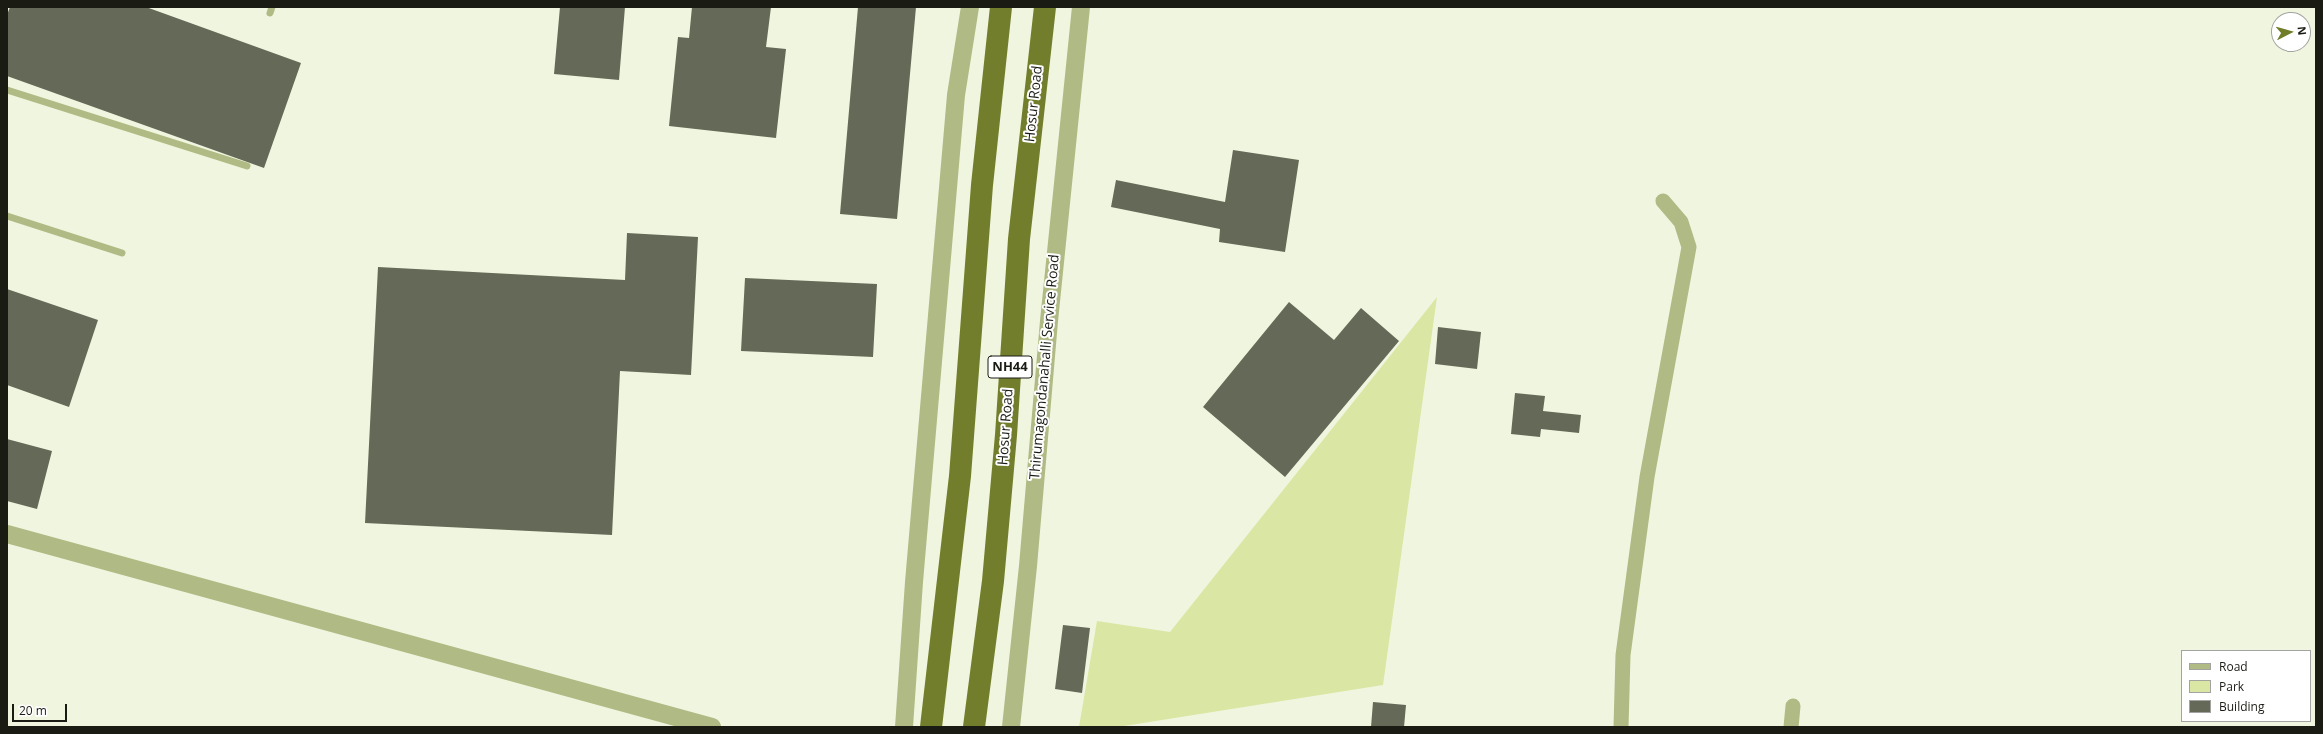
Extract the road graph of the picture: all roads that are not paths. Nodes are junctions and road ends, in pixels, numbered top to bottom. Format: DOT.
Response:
graph roads {
  1 [pos="970,7"];
  2 [pos="1001,7"];
  3 [pos="1045,7"];
  4 [pos="1081,7"];
  5 [pos="7,90"];
  6 [pos="247,166"];
  7 [pos="1663,201"];
  8 [pos="7,216"];
  9 [pos="122,253"];
  10 [pos="7,534"];
  11 [pos="1793,706"];
  12 [pos="712,727"];
  13 [pos="904,727"];
  14 [pos="931,727"];
  15 [pos="974,727"];
  16 [pos="1011,727"];
  17 [pos="1621,727"];
  18 [pos="1791,727"];
  1 -- 13 [label="street"];
  2 -- 14 [label="highway, NH44"];
  3 -- 15 [label="highway, Hosur Road / NH44"];
  4 -- 16 [label="street, Thirumagondanahalli Service Road"];
  5 -- 6 [label="lane"];
  7 -- 17 [label="street"];
  8 -- 9 [label="lane"];
  10 -- 12 [label="street"];
  11 -- 18 [label="street"];
}
